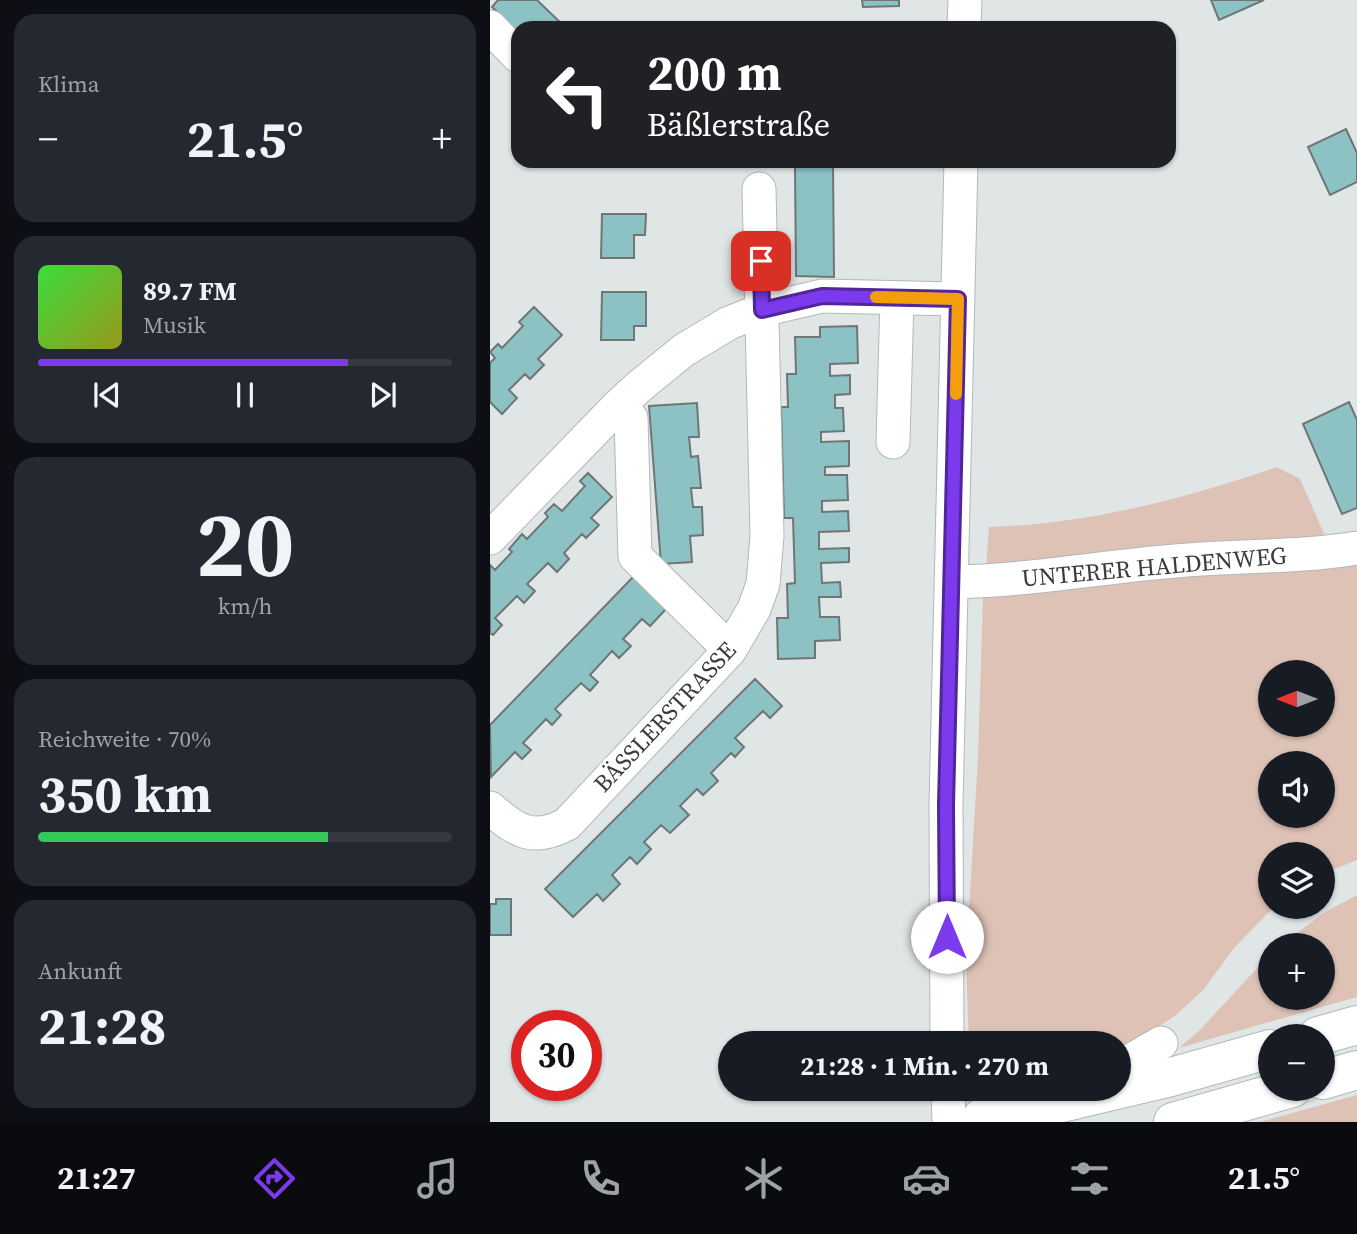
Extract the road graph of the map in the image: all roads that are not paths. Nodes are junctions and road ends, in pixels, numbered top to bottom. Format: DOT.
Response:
graph roads {
  1 [pos="965,0"];
  2 [pos="964,21"];
  3 [pos="490,27"];
  4 [pos="511,49"];
  5 [pos="961,168"];
  6 [pos="759,189"];
  7 [pos="897,298"];
  8 [pos="958,299"];
  9 [pos="762,310"];
  10 [pos="618,406"];
  11 [pos="893,442"];
  12 [pos="490,538"];
  13 [pos="1357,548"];
  14 [pos="951,582"];
  15 [pos="730,650"];
  16 [pos="490,808"];
  17 [pos="1357,1025"];
  18 [pos="947,1031"];
  19 [pos="1335,1031"];
  20 [pos="1161,1043"];
  21 [pos="1258,1052"];
  22 [pos="1131,1060"];
  23 [pos="1357,1070"];
  24 [pos="1335,1076"];
  25 [pos="1258,1098"];
  26 [pos="948,1101"];
  27 [pos="1004,1101"];
  28 [pos="948,1122"];
  29 [pos="971,1122"];
  30 [pos="981,1122"];
  31 [pos="1172,1122"];
  1 -- 2 [label="street"];
  3 -- 4 [label="street"];
  5 -- 8 [label="street"];
  6 -- 9 [label="street, BÄSSLERSTRASSE"];
  7 -- 8 [label="street"];
  7 -- 9 [label="street"];
  7 -- 11 [label="street"];
  8 -- 14 [label="street"];
  9 -- 10 [label="street"];
  9 -- 15 [label="street, BÄSSLERSTRASSE"];
  10 -- 12 [label="street"];
  10 -- 15 [label="street"];
  13 -- 14 [label="street, UNTERER HALDENWEG"];
  14 -- 18 [label="street"];
  15 -- 16 [label="street, BÄSSLERSTRASSE"];
  17 -- 19 [label="highway"];
  20 -- 22 [label="street"];
  21 -- 30 [label="highway"];
  23 -- 24 [label="highway"];
  25 -- 31 [label="highway"];
  26 -- 28 [label="street"];
  27 -- 29 [label="street"];
}
